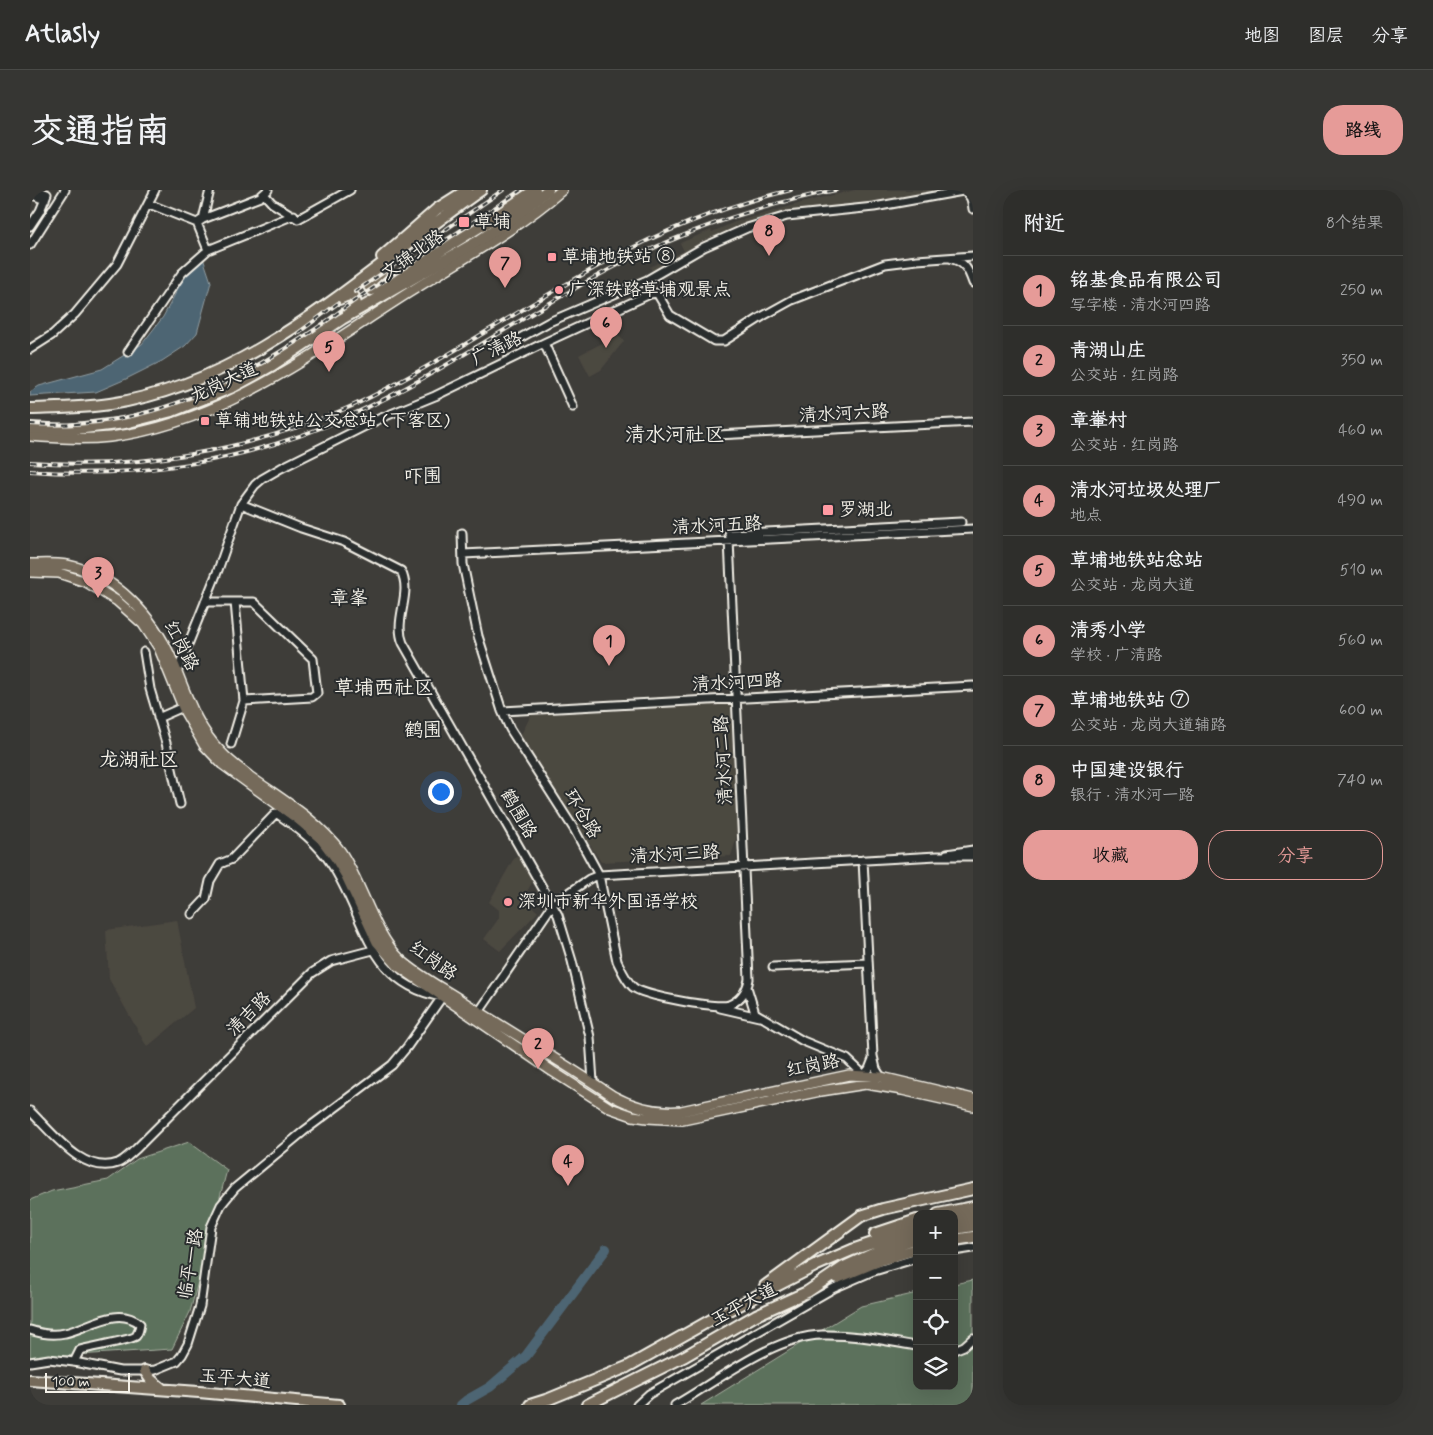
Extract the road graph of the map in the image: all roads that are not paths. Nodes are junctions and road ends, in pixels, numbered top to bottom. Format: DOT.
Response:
graph roads {
  1 [pos="37,190"];
  2 [pos="65,190"];
  3 [pos="155,190"];
  4 [pos="209,190"];
  5 [pos="350,190"];
  6 [pos="467,190"];
  7 [pos="481,190"];
  8 [pos="536,190"];
  9 [pos="548,190"];
  10 [pos="562,190"];
  11 [pos="266,192"];
  12 [pos="30,194"];
  13 [pos="46,197"];
  14 [pos="464,201"];
  15 [pos="149,204"];
  16 [pos="973,209"];
  17 [pos="294,215"];
  18 [pos="200,221"];
  19 [pos="486,223"];
  20 [pos="30,226"];
  21 [pos="30,245"];
  22 [pos="208,250"];
  23 [pos="399,252"];
  24 [pos="973,256"];
  25 [pos="947,257"];
  26 [pos="362,277"];
  27 [pos="973,283"];
  28 [pos="383,295"];
  29 [pos="323,308"];
  30 [pos="342,319"];
  31 [pos="544,343"];
  32 [pos="509,344"];
  33 [pos="30,349"];
  34 [pos="128,352"];
  35 [pos="573,407"];
  36 [pos="30,409"];
  37 [pos="973,422"];
  38 [pos="68,430"];
  39 [pos="31,431"];
  40 [pos="717,435"];
  41 [pos="45,437"];
  42 [pos="241,504"];
  43 [pos="961,522"];
  44 [pos="973,529"];
  45 [pos="462,533"];
  46 [pos="729,537"];
  47 [pos="463,554"];
  48 [pos="30,564"];
  49 [pos="30,572"];
  50 [pos="205,602"];
  51 [pos="234,602"];
  52 [pos="144,652"];
  53 [pos="177,672"];
  54 [pos="973,686"];
  55 [pos="736,698"];
  56 [pos="244,700"];
  57 [pos="183,707"];
  58 [pos="502,711"];
  59 [pos="158,718"];
  60 [pos="231,744"];
  61 [pos="180,804"];
  62 [pos="973,850"];
  63 [pos="937,856"];
  64 [pos="973,856"];
  65 [pos="863,860"];
  66 [pos="744,867"];
  67 [pos="599,875"];
  68 [pos="553,904"];
  69 [pos="192,914"];
  70 [pos="373,950"];
  71 [pos="868,963"];
  72 [pos="773,967"];
  73 [pos="748,987"];
  74 [pos="442,997"];
  75 [pos="704,1004"];
  76 [pos="480,1012"];
  77 [pos="762,1018"];
  78 [pos="873,1056"];
  79 [pos="580,1075"];
  80 [pos="864,1075"];
  81 [pos="881,1077"];
  82 [pos="593,1082"];
  83 [pos="573,1084"];
  84 [pos="973,1099"];
  85 [pos="973,1106"];
  86 [pos="30,1111"];
  87 [pos="973,1189"];
  88 [pos="973,1208"];
  89 [pos="958,1211"];
  90 [pos="973,1217"];
  91 [pos="958,1219"];
  92 [pos="913,1221"];
  93 [pos="973,1226"];
  94 [pos="958,1228"];
  95 [pos="913,1229"];
  96 [pos="973,1238"];
  97 [pos="913,1240"];
  98 [pos="958,1240"];
  99 [pos="973,1248"];
  100 [pos="913,1250"];
  101 [pos="958,1250"];
  102 [pos="913,1259"];
  103 [pos="765,1286"];
  104 [pos="807,1292"];
  105 [pos="718,1316"];
  106 [pos="30,1330"];
  107 [pos="973,1338"];
  108 [pos="913,1345"];
  109 [pos="958,1348"];
  110 [pos="30,1362"];
  111 [pos="74,1362"];
  112 [pos="145,1371"];
  113 [pos="30,1380"];
  114 [pos="129,1387"];
  115 [pos="162,1389"];
  116 [pos="339,1405"];
  117 [pos="530,1405"];
  118 [pos="587,1405"];
  119 [pos="636,1405"];
  120 [pos="675,1405"];
  1 -- 13 [label="street"];
  2 -- 21 [label="street"];
  3 -- 15 [label="street"];
  4 -- 18 [label="street"];
  5 -- 17 [label="street"];
  6 -- 26 [label="highway, 文锦北路"];
  7 -- 14 [label="highway, 文锦北路"];
  8 -- 19 [label="highway, 文锦北路"];
  9 -- 28 [label="highway"];
  10 -- 41 [label="main road, 龙岗大道"];
  11 -- 17 [label="street"];
  11 -- 18 [label="street"];
  12 -- 13 [label="street"];
  13 -- 20 [label="street"];
  14 -- 19 [label="highway"];
  14 -- 23 [label="highway, 文锦北路"];
  15 -- 18 [label="street"];
  15 -- 33 [label="street"];
  16 -- 32 [label="street"];
  17 -- 22 [label="street"];
  18 -- 22 [label="street"];
  19 -- 28 [label="highway, 文锦北路"];
  22 -- 34 [label="street"];
  23 -- 26 [label="highway, 龙岗大道"];
  24 -- 25 [label="street"];
  25 -- 27 [label="street"];
  25 -- 31 [label="street, 广清路"];
  26 -- 29 [label="highway, 龙岗大道"];
  28 -- 30 [label="highway, 龙岗大道"];
  29 -- 30 [label="highway"];
  29 -- 36 [label="highway, 龙岗大道"];
  30 -- 38 [label="highway, 龙岗大道"];
  31 -- 35 [label="street"];
  31 -- 42 [label="street, 广清路"];
  37 -- 40 [label="street, 清水河六路"];
  38 -- 39 [label="highway, 龙岗大道"];
  38 -- 41 [label="highway"];
  39 -- 41 [label="main road, 龙岗大道"];
  42 -- 50 [label="street, 广清路"];
  42 -- 68 [label="street, 鹤围路"];
  43 -- 46 [label="street"];
  44 -- 46 [label="street, 清水河五路"];
  45 -- 47 [label="street, 环仓路"];
  46 -- 47 [label="street, 清水河五路"];
  46 -- 55 [label="street, 清水河二路"];
  47 -- 58 [label="street, 环仓路"];
  48 -- 53 [label="main road, 红岗路"];
  49 -- 57 [label="main road, 红岗路"];
  50 -- 51 [label="street"];
  50 -- 53 [label="street, 广清路"];
  51 -- 56 [label="street"];
  51 -- 56 [label="street"];
  52 -- 59 [label="street"];
  53 -- 76 [label="main road, 红岗路"];
  54 -- 55 [label="street, 清水河四路"];
  55 -- 58 [label="street, 清水河四路"];
  55 -- 66 [label="street, 清水河二路"];
  56 -- 60 [label="street"];
  57 -- 59 [label="street"];
  57 -- 74 [label="main road, 红岗路"];
  58 -- 67 [label="street, 环仓路"];
  59 -- 61 [label="street"];
  62 -- 63 [label="street, 清水河三路"];
  63 -- 64 [label="street, 清水河三路"];
  63 -- 65 [label="street, 清水河三路"];
  65 -- 66 [label="street, 清水河三路"];
  65 -- 71 [label="street"];
  66 -- 67 [label="street, 清水河三路"];
  66 -- 73 [label="street, 清水河二路"];
  67 -- 68 [label="street, 清水河三路"];
  67 -- 75 [label="street, 环仓路"];
  68 -- 76 [label="street, 清水河三路"];
  68 -- 82 [label="street, 鹤围路"];
  69 -- 70 [label="street"];
  70 -- 74 [label="street"];
  70 -- 86 [label="street, 清吉路"];
  71 -- 72 [label="street"];
  71 -- 78 [label="street"];
  73 -- 75 [label="street, 环仓路"];
  73 -- 77 [label="street"];
  74 -- 83 [label="main road, 红岗路"];
  74 -- 112 [label="street, 临平一路"];
  75 -- 77 [label="street"];
  76 -- 79 [label="main road, 红岗路"];
  77 -- 80 [label="street"];
  78 -- 80 [label="street"];
  78 -- 81 [label="street"];
  79 -- 82 [label="main road, 红岗路"];
  79 -- 83 [label="main road"];
  80 -- 81 [label="main road, 红岗路"];
  80 -- 82 [label="main road, 红岗路"];
  81 -- 84 [label="main road, 红岗路"];
  83 -- 85 [label="main road, 红岗路"];
  87 -- 103 [label="highway"];
  88 -- 89 [label="highway"];
  90 -- 91 [label="highway"];
  92 -- 103 [label="highway"];
  93 -- 94 [label="highway"];
  95 -- 105 [label="highway, 玉平大道"];
  96 -- 98 [label="highway"];
  97 -- 104 [label="highway, 玉平大道"];
  99 -- 101 [label="street"];
  100 -- 104 [label="highway"];
  102 -- 119 [label="street"];
  103 -- 105 [label="highway"];
  104 -- 118 [label="highway, 玉平大道"];
  105 -- 117 [label="highway, 玉平大道"];
  106 -- 111 [label="street"];
  107 -- 109 [label="street"];
  108 -- 120 [label="street"];
  110 -- 111 [label="street, 临平一路"];
  111 -- 112 [label="street, 临平一路"];
  112 -- 114 [label="highway"];
  112 -- 115 [label="highway"];
  113 -- 114 [label="highway, 玉平大道"];
  114 -- 115 [label="highway, 玉平大道"];
  115 -- 116 [label="highway, 玉平大道"];
}
